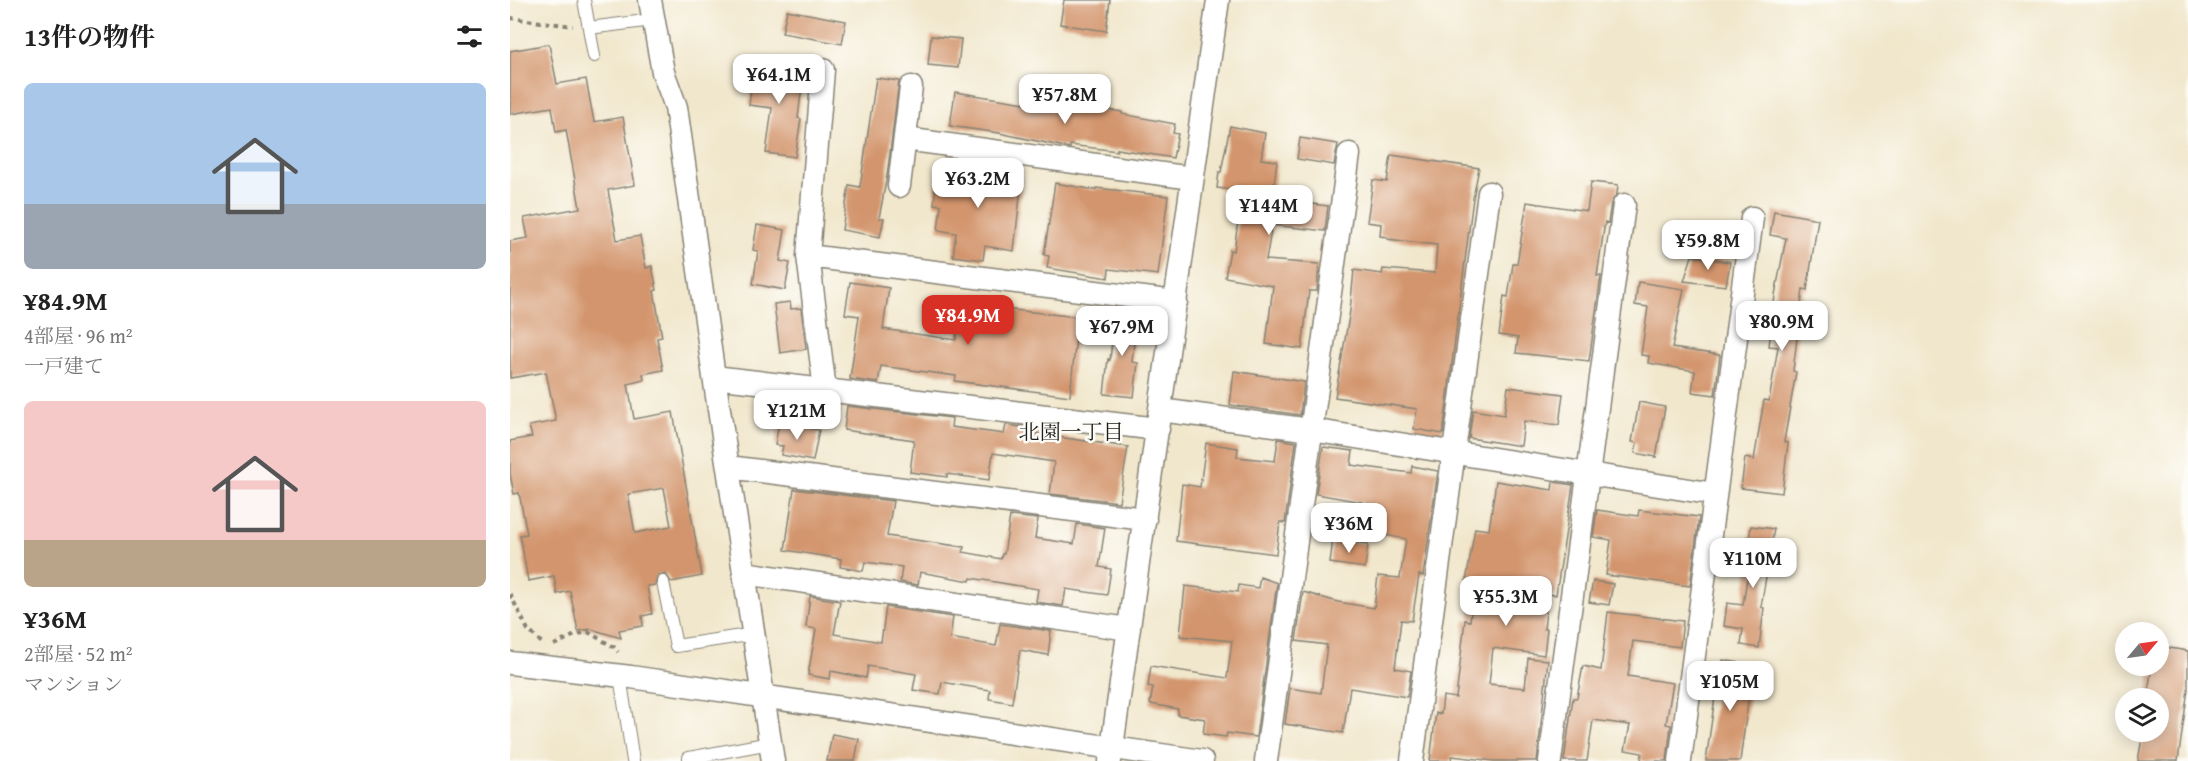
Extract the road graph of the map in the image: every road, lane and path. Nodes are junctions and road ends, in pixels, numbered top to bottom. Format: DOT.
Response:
graph roads {
  1 [pos="584,0"];
  2 [pos="1218,0"];
  3 [pos="651,10"];
  4 [pos="510,18"];
  5 [pos="589,28"];
  6 [pos="594,56"];
  7 [pos="823,70"];
  8 [pos="911,87"];
  9 [pos="905,139"];
  10 [pos="1349,154"];
  11 [pos="1192,178"];
  12 [pos="899,186"];
  13 [pos="1489,193"];
  14 [pos="1624,205"];
  15 [pos="1752,218"];
  16 [pos="808,256"];
  17 [pos="1176,302"];
  18 [pos="714,377"];
  19 [pos="825,390"];
  20 [pos="1159,419"];
  21 [pos="1311,430"];
  22 [pos="1454,454"];
  23 [pos="728,467"];
  24 [pos="1588,476"];
  25 [pos="1715,494"];
  26 [pos="1145,519"];
  27 [pos="744,573"];
  28 [pos="663,582"];
  29 [pos="510,594"];
  30 [pos="1129,628"];
  31 [pos="754,634"];
  32 [pos="510,663"];
  33 [pos="626,676"];
  34 [pos="763,697"];
  35 [pos="772,752"];
  36 [pos="1111,755"];
  37 [pos="633,761"];
  38 [pos="689,761"];
  39 [pos="1202,761"];
  40 [pos="1266,761"];
  41 [pos="1412,761"];
  42 [pos="1550,761"];
  43 [pos="1680,761"];
  1 -- 5 [label="lane"];
  2 -- 11 [label="street"];
  3 -- 5 [label="lane"];
  3 -- 18 [label="street"];
  4 -- 5 [label="path"];
  5 -- 6 [label="lane"];
  7 -- 16 [label="street"];
  8 -- 9 [label="street"];
  9 -- 11 [label="street"];
  9 -- 12 [label="street"];
  10 -- 21 [label="street"];
  11 -- 17 [label="street"];
  13 -- 22 [label="street"];
  14 -- 24 [label="street"];
  15 -- 25 [label="street"];
  16 -- 17 [label="street"];
  16 -- 19 [label="street"];
  17 -- 20 [label="street"];
  18 -- 19 [label="street"];
  18 -- 23 [label="street"];
  19 -- 20 [label="street"];
  20 -- 21 [label="street"];
  20 -- 26 [label="street"];
  21 -- 22 [label="street"];
  21 -- 40 [label="street"];
  22 -- 24 [label="street"];
  22 -- 41 [label="street"];
  23 -- 26 [label="street"];
  23 -- 27 [label="street"];
  24 -- 25 [label="street"];
  24 -- 42 [label="street"];
  25 -- 43 [label="street"];
  26 -- 30 [label="street"];
  27 -- 30 [label="street"];
  27 -- 31 [label="street"];
  28 -- 31 [label="lane"];
  29 -- 33 [label="path"];
  30 -- 36 [label="street"];
  31 -- 34 [label="street"];
  32 -- 33 [label="street"];
  33 -- 34 [label="street"];
  33 -- 37 [label="lane"];
  34 -- 35 [label="street"];
  34 -- 36 [label="street"];
  35 -- 38 [label="lane"];
  36 -- 39 [label="street"];
}
